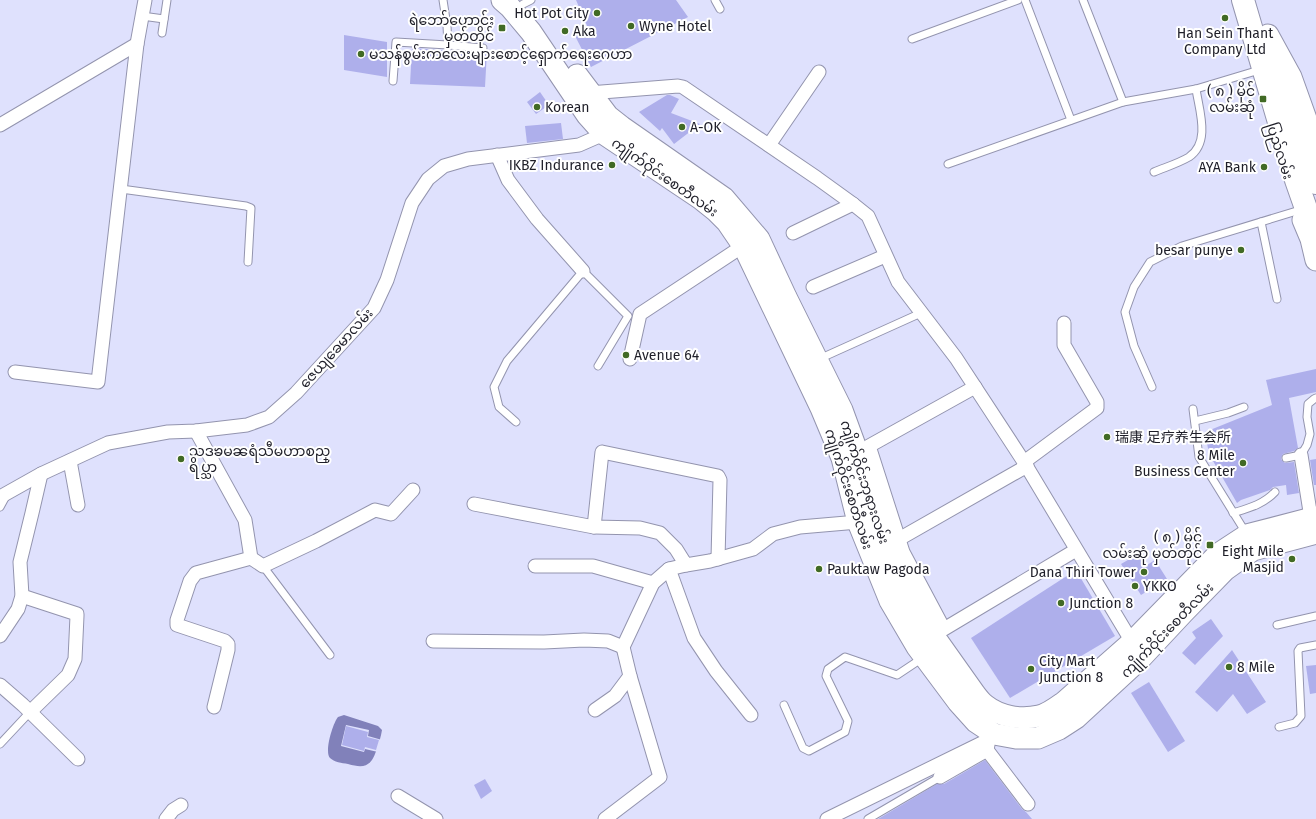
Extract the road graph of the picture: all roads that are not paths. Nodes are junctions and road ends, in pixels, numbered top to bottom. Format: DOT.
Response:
graph roads {
  1 [pos="145,0"];
  2 [pos="167,0"];
  3 [pos="443,0"];
  4 [pos="715,0"];
  5 [pos="1018,0"];
  6 [pos="1024,0"];
  7 [pos="1084,0"];
  8 [pos="1243,0"];
  9 [pos="1258,0"];
  10 [pos="516,2"];
  11 [pos="720,9"];
  12 [pos="142,16"];
  13 [pos="164,18"];
  14 [pos="162,33"];
  15 [pos="1261,37"];
  16 [pos="912,39"];
  17 [pos="137,44"];
  18 [pos="448,45"];
  19 [pos="484,48"];
  20 [pos="819,72"];
  21 [pos="1267,74"];
  22 [pos="392,81"];
  23 [pos="1196,89"];
  24 [pos="589,93"];
  25 [pos="1123,102"];
  26 [pos="1071,120"];
  27 [pos="0,125"];
  28 [pos="610,129"];
  29 [pos="1314,134"];
  30 [pos="769,145"];
  31 [pos="498,155"];
  32 [pos="948,164"];
  33 [pos="1154,172"];
  34 [pos="1316,183"];
  35 [pos="121,189"];
  36 [pos="853,204"];
  37 [pos="1300,210"];
  38 [pos="1261,222"];
  39 [pos="793,233"];
  40 [pos="1316,238"];
  41 [pos="751,241"];
  42 [pos="885,256"];
  43 [pos="1316,260"];
  44 [pos="248,262"];
  45 [pos="583,271"];
  46 [pos="814,287"];
  47 [pos="1277,299"];
  48 [pos="921,313"];
  49 [pos="1064,323"];
  50 [pos="630,359"];
  51 [pos="598,366"];
  52 [pos="815,369"];
  53 [pos="15,372"];
  54 [pos="975,387"];
  55 [pos="1152,387"];
  56 [pos="1316,398"];
  57 [pos="1244,407"];
  58 [pos="1193,409"];
  59 [pos="1195,421"];
  60 [pos="516,422"];
  61 [pos="196,431"];
  62 [pos="1300,455"];
  63 [pos="1286,458"];
  64 [pos="70,461"];
  65 [pos="1025,464"];
  66 [pos="41,474"];
  67 [pos="413,490"];
  68 [pos="1275,492"];
  69 [pos="4,494"];
  70 [pos="474,504"];
  71 [pos="78,505"];
  72 [pos="0,507"];
  73 [pos="1233,513"];
  74 [pos="867,520"];
  75 [pos="1314,522"];
  76 [pos="594,527"];
  77 [pos="1247,535"];
  78 [pos="899,539"];
  79 [pos="1076,550"];
  80 [pos="251,558"];
  81 [pos="718,559"];
  82 [pos="686,565"];
  83 [pos="263,566"];
  84 [pos="535,566"];
  85 [pos="669,568"];
  86 [pos="653,583"];
  87 [pos="22,596"];
  88 [pos="1316,616"];
  89 [pos="1277,625"];
  90 [pos="0,636"];
  91 [pos="433,641"];
  92 [pos="1132,642"];
  93 [pos="1316,646"];
  94 [pos="623,647"];
  95 [pos="330,655"];
  96 [pos="924,657"];
  97 [pos="630,676"];
  98 [pos="0,685"];
  99 [pos="784,705"];
  100 [pos="214,707"];
  101 [pos="594,710"];
  102 [pos="30,712"];
  103 [pos="751,715"];
  104 [pos="1001,715"];
  105 [pos="1279,727"];
  106 [pos="990,741"];
  107 [pos="0,744"];
  108 [pos="78,759"];
  109 [pos="940,777"];
  110 [pos="398,796"];
  111 [pos="1028,804"];
  112 [pos="181,805"];
  113 [pos="166,819"];
  114 [pos="436,819"];
  115 [pos="605,819"];
  116 [pos="827,819"];
  117 [pos="868,819"];
  1 -- 12 [label="street"];
  2 -- 13 [label="lane"];
  3 -- 18 [label="lane"];
  4 -- 11 [label="lane"];
  5 -- 16 [label="lane"];
  6 -- 26 [label="lane"];
  7 -- 25 [label="lane"];
  8 -- 15 [label="highway, ပြည်လမ်း"];
  9 -- 15 [label="highway, ပြည်လမ်း"];
  10 -- 24 [label="main road"];
  10 -- 28 [label="main road, ကျိုက်ဝိုင်းစေတီလမ်း"];
  12 -- 13 [label="lane"];
  12 -- 17 [label="street"];
  13 -- 14 [label="lane"];
  15 -- 21 [label="highway, ပြည်လမ်း"];
  15 -- 29 [label="main road, ပြည်လမ်း"];
  17 -- 27 [label="street"];
  17 -- 35 [label="street"];
  18 -- 19 [label="lane"];
  18 -- 22 [label="lane"];
  20 -- 30 [label="street"];
  21 -- 23 [label="lane"];
  21 -- 34 [label="highway, ပြည်လမ်း"];
  21 -- 37 [label="main road, ပြည်လမ်း"];
  21 -- 40 [label="highway, ပြည်လမ်း"];
  23 -- 25 [label="lane"];
  23 -- 33 [label="lane"];
  24 -- 28 [label="main road"];
  24 -- 30 [label="street"];
  25 -- 26 [label="lane"];
  26 -- 32 [label="lane"];
  28 -- 31 [label="street, ဇေယျခေမာလမ်း"];
  28 -- 41 [label="main road, ကျိုက်ဝိုင်းစေတီလမ်း"];
  30 -- 36 [label="street"];
  31 -- 45 [label="street"];
  31 -- 61 [label="street, ဇေယျခေမာလမ်း"];
  35 -- 44 [label="lane"];
  35 -- 53 [label="street"];
  36 -- 39 [label="street"];
  36 -- 42 [label="street"];
  37 -- 38 [label="lane"];
  37 -- 43 [label="main road, ပြည်လမ်း"];
  38 -- 47 [label="lane"];
  38 -- 55 [label="lane"];
  41 -- 50 [label="street"];
  41 -- 52 [label="main road"];
  42 -- 46 [label="street"];
  42 -- 48 [label="street"];
  45 -- 51 [label="lane"];
  45 -- 60 [label="lane"];
  48 -- 52 [label="lane"];
  48 -- 54 [label="street"];
  49 -- 65 [label="street"];
  52 -- 74 [label="main road, ကျိုက်ဝိုင်းဘုရားလမ်း"];
  54 -- 65 [label="street"];
  54 -- 78 [label="street"];
  56 -- 62 [label="lane"];
  57 -- 59 [label="lane"];
  58 -- 59 [label="lane"];
  59 -- 73 [label="lane"];
  61 -- 64 [label="street, ဇေယျခေမာလမ်း"];
  61 -- 80 [label="street"];
  62 -- 63 [label="lane"];
  62 -- 75 [label="street"];
  64 -- 66 [label="street, ဇေယျခေမာလမ်း"];
  64 -- 71 [label="street"];
  65 -- 78 [label="street"];
  65 -- 79 [label="street"];
  66 -- 69 [label="street, ဇေယျခေမာလမ်း"];
  66 -- 87 [label="street"];
  67 -- 83 [label="street"];
  68 -- 73 [label="lane"];
  69 -- 72 [label="lane"];
  70 -- 76 [label="street"];
  73 -- 77 [label="lane"];
  74 -- 81 [label="street"];
  74 -- 96 [label="main road, ကျိုက်ဝိုင်းစေတီလမ်း"];
  74 -- 104 [label="main road, ကျိုက်ဝိုင်းဘုရားလမ်း"];
  75 -- 77 [label="main road, ကျိုက်ဝိုင်းဘုရားလမ်း"];
  75 -- 106 [label="main road, ကျိုက်ဝိုင်းစေတီလမ်း"];
  76 -- 81 [label="street"];
  76 -- 82 [label="street"];
  77 -- 92 [label="main road, ကျိုက်ဝိုင်းဘုရားလမ်း"];
  78 -- 79 [label="street"];
  79 -- 92 [label="street"];
  80 -- 83 [label="street"];
  80 -- 100 [label="street"];
  81 -- 82 [label="street"];
  82 -- 85 [label="street"];
  83 -- 95 [label="lane"];
  84 -- 86 [label="street"];
  85 -- 86 [label="street"];
  85 -- 103 [label="street"];
  86 -- 94 [label="street"];
  87 -- 90 [label="street"];
  87 -- 102 [label="street"];
  88 -- 89 [label="lane"];
  91 -- 94 [label="street"];
  92 -- 104 [label="main road, ကျိုက်ဝိုင်းဘုရားလမ်း"];
  93 -- 105 [label="lane"];
  94 -- 97 [label="street"];
  96 -- 99 [label="lane"];
  96 -- 106 [label="main road, ကျိုက်ဝိုင်းစေတီလမ်း"];
  97 -- 101 [label="street"];
  97 -- 115 [label="street"];
  98 -- 102 [label="street"];
  102 -- 107 [label="lane"];
  102 -- 108 [label="street"];
  104 -- 106 [label="street"];
  106 -- 109 [label="street"];
  106 -- 111 [label="street"];
  106 -- 116 [label="street"];
  109 -- 117 [label="lane"];
  110 -- 114 [label="street"];
  112 -- 113 [label="street"];
}
